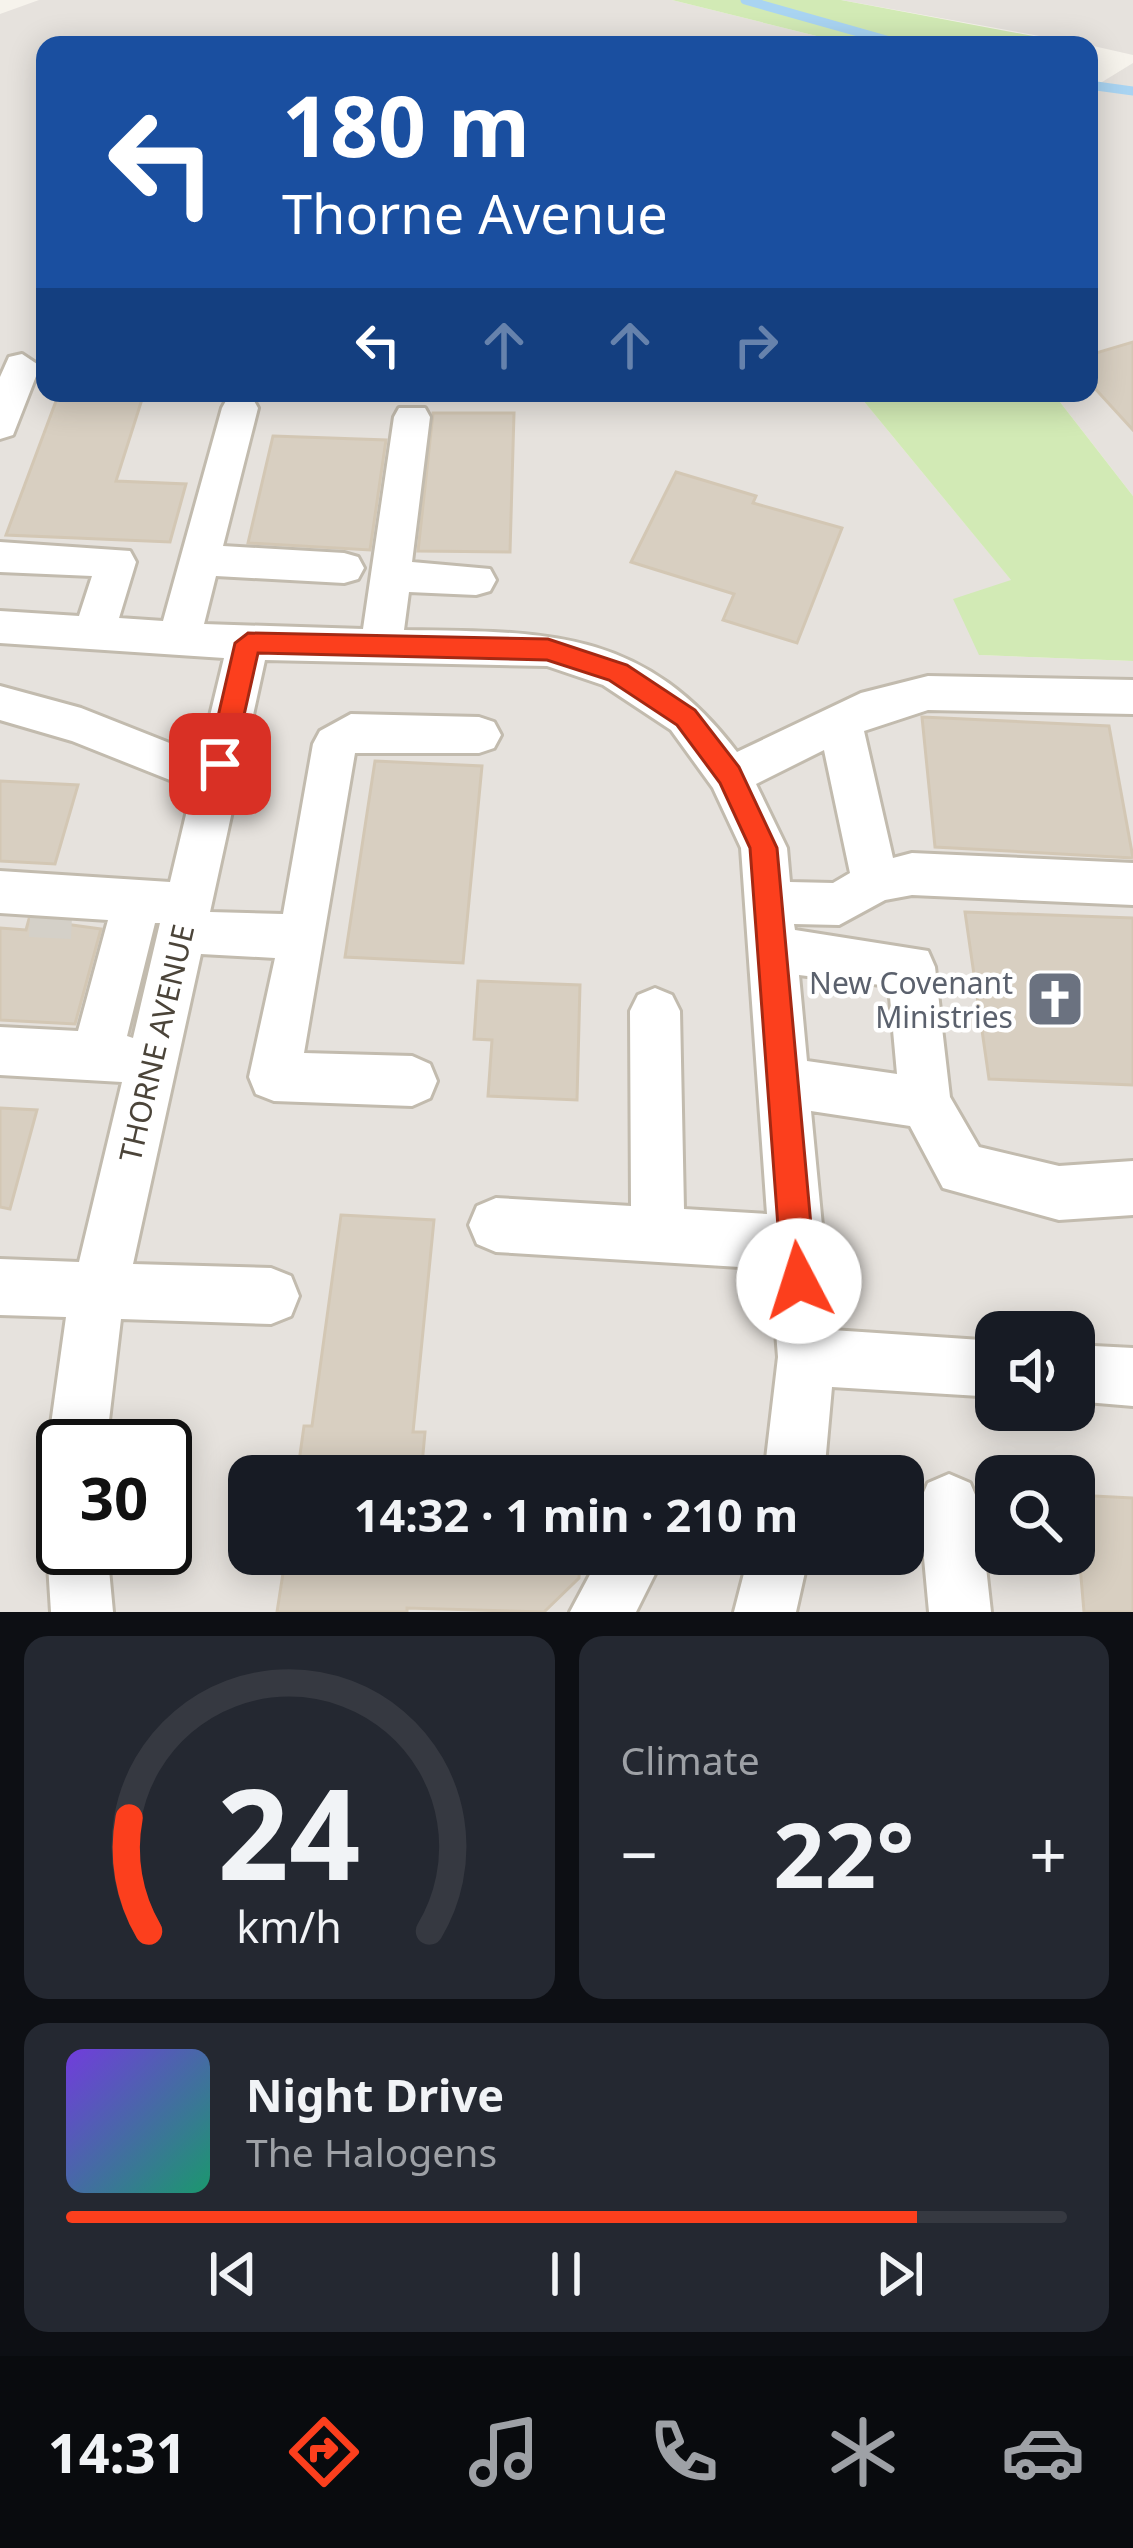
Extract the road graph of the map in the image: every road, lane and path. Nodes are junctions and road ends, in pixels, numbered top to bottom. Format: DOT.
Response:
graph roads {
  1 [pos="22,366"];
  2 [pos="239,408"];
  3 [pos="2,413"];
  4 [pos="412,417"];
  5 [pos="0,557"];
  6 [pos="200,560"];
  7 [pos="344,568"];
  8 [pos="390,576"];
  9 [pos="476,580"];
  10 [pos="0,627"];
  11 [pos="94,633"];
  12 [pos="179,639"];
  13 [pos="248,643"];
  14 [pos="381,646"];
  15 [pos="1133,698"];
  16 [pos="0,703"];
  17 [pos="840,722"];
  18 [pos="479,735"];
  19 [pos="220,764"];
  20 [pos="730,776"];
  21 [pos="874,883"];
  22 [pos="1133,884"];
  23 [pos="127,900"];
  24 [pos="26,904"];
  25 [pos="185,918"];
  26 [pos="770,926"];
  27 [pos="303,937"];
  28 [pos="655,1011"];
  29 [pos="0,1051"];
  30 [pos="97,1056"];
  31 [pos="152,1060"];
  32 [pos="412,1081"];
  33 [pos="782,1082"];
  34 [pos="925,1102"];
  35 [pos="1133,1188"];
  36 [pos="496,1225"];
  37 [pos="658,1235"];
  38 [pos="796,1243"];
  39 [pos="0,1287"];
  40 [pos="99,1292"];
  41 [pos="271,1296"];
  42 [pos="806,1357"];
  43 [pos="975,1368"];
  44 [pos="1095,1374"];
  45 [pos="1133,1377"];
  46 [pos="79,1419"];
  47 [pos="796,1455"];
  48 [pos="950,1504"];
  49 [pos="79,1575"];
  50 [pos="623,1575"];
  51 [pos="774,1575"];
  52 [pos="82,1612"];
  53 [pos="601,1612"];
  54 [pos="766,1612"];
  55 [pos="960,1612"];
  1 -- 3 [label="street"];
  2 -- 6 [label="street"];
  4 -- 8 [label="street"];
  5 -- 11 [label="street"];
  6 -- 7 [label="street"];
  6 -- 12 [label="street"];
  8 -- 9 [label="street"];
  8 -- 14 [label="street"];
  10 -- 11 [label="street"];
  11 -- 12 [label="street"];
  12 -- 13 [label="street"];
  13 -- 14 [label="street"];
  13 -- 19 [label="street, THORNE AVENUE"];
  14 -- 20 [label="street"];
  15 -- 17 [label="street"];
  16 -- 19 [label="street"];
  17 -- 20 [label="street"];
  17 -- 21 [label="street"];
  18 -- 27 [label="street"];
  19 -- 25 [label="street, THORNE AVENUE"];
  20 -- 26 [label="street"];
  21 -- 22 [label="street"];
  21 -- 26 [label="street"];
  23 -- 24 [label="street"];
  23 -- 24 [label="street"];
  23 -- 25 [label="street"];
  23 -- 30 [label="street"];
  25 -- 27 [label="street"];
  25 -- 31 [label="street, THORNE AVENUE"];
  26 -- 33 [label="street"];
  26 -- 34 [label="street"];
  27 -- 32 [label="street"];
  28 -- 37 [label="street"];
  29 -- 30 [label="street"];
  30 -- 31 [label="street"];
  31 -- 40 [label="street, THORNE AVENUE"];
  33 -- 34 [label="street"];
  33 -- 38 [label="street"];
  34 -- 35 [label="street"];
  36 -- 37 [label="street"];
  37 -- 38 [label="street"];
  38 -- 42 [label="street"];
  39 -- 40 [label="street"];
  40 -- 41 [label="street"];
  40 -- 46 [label="street, THORNE AVENUE"];
  42 -- 43 [label="street"];
  42 -- 47 [label="street"];
  44 -- 45 [label="street"];
  48 -- 55 [label="street"];
  49 -- 52 [label="street"];
  50 -- 53 [label="street"];
  51 -- 54 [label="street"];
}
